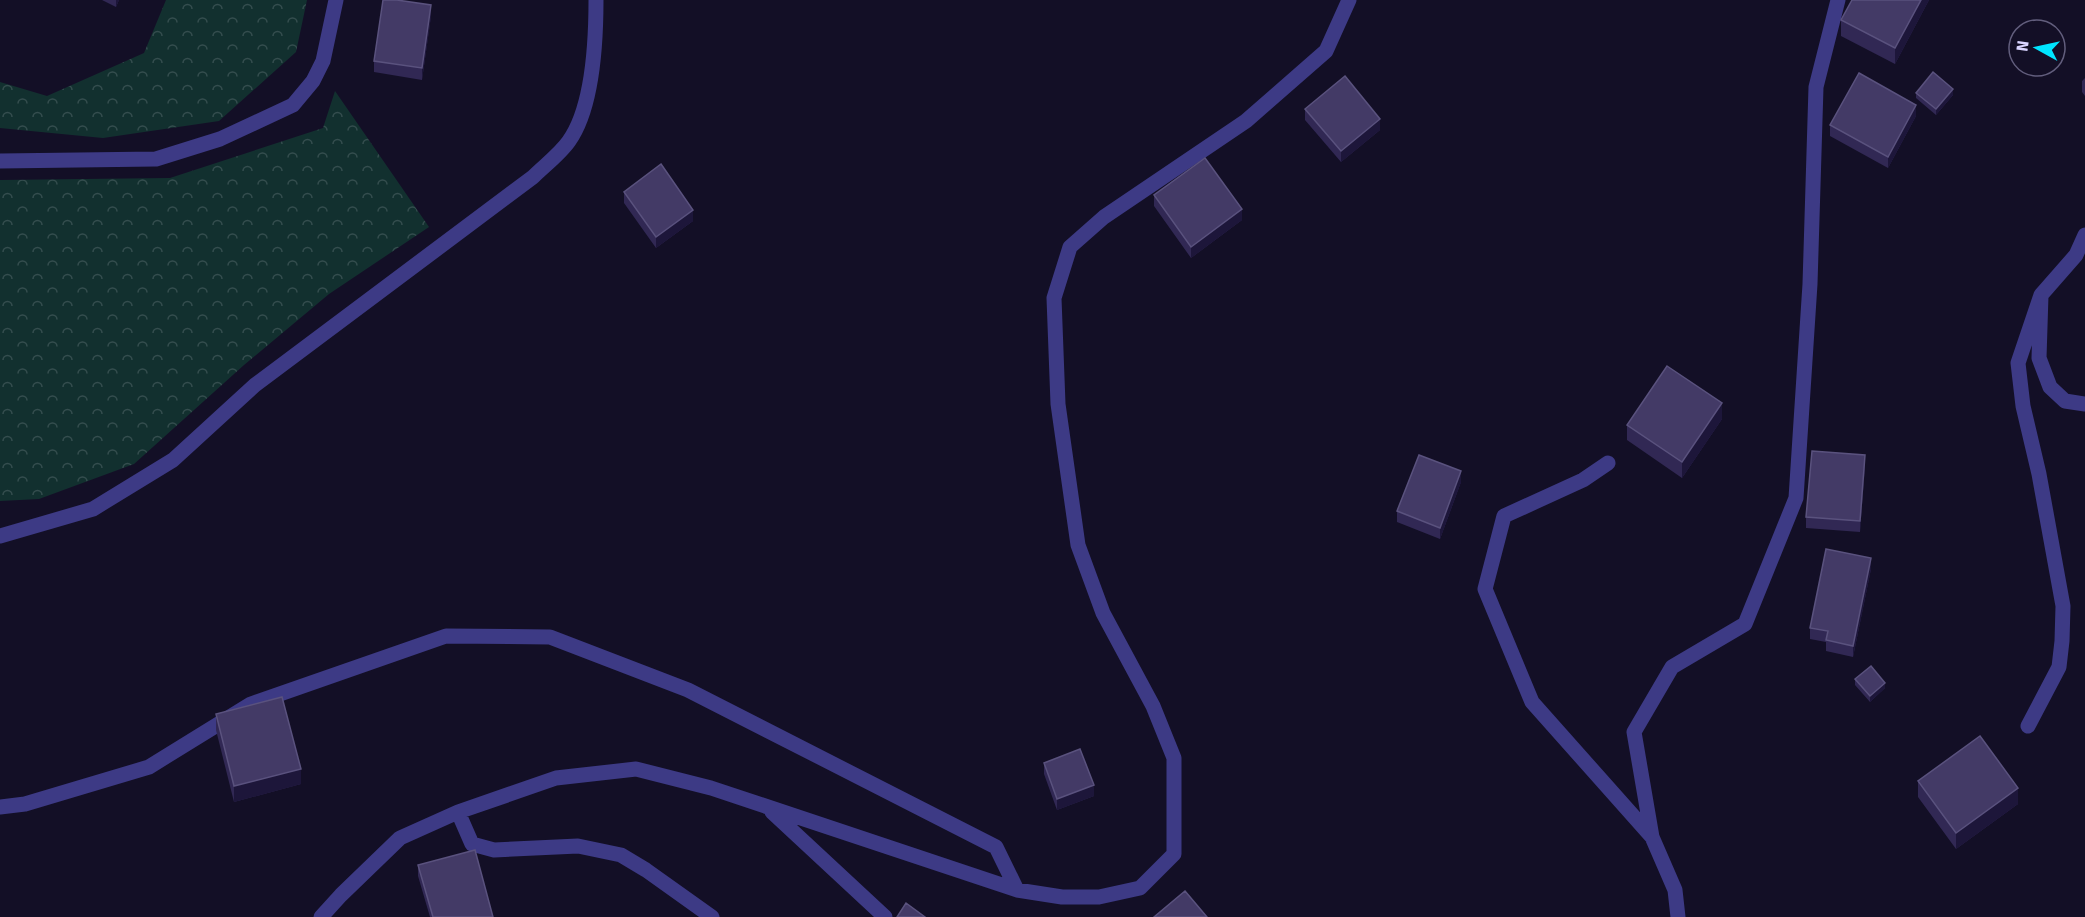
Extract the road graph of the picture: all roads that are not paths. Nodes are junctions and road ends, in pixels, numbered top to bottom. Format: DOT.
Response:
graph roads {
  1 [pos="336,0"];
  2 [pos="596,0"];
  3 [pos="1349,0"];
  4 [pos="1838,0"];
  5 [pos="0,161"];
  6 [pos="2085,235"];
  7 [pos="2040,295"];
  8 [pos="2085,404"];
  9 [pos="1608,463"];
  10 [pos="0,536"];
  11 [pos="2028,726"];
  12 [pos="0,807"];
  13 [pos="768,807"];
  14 [pos="458,812"];
  15 [pos="1652,837"];
  16 [pos="1017,890"];
  17 [pos="341,895"];
  18 [pos="321,917"];
  19 [pos="334,917"];
  20 [pos="712,917"];
  21 [pos="885,917"];
  22 [pos="1678,917"];
  1 -- 5 [label="street"];
  2 -- 10 [label="street"];
  3 -- 16 [label="street"];
  4 -- 15 [label="street"];
  6 -- 7 [label="street"];
  7 -- 8 [label="street"];
  7 -- 11 [label="street"];
  9 -- 15 [label="street"];
  12 -- 16 [label="street"];
  13 -- 14 [label="street"];
  13 -- 16 [label="street"];
  13 -- 21 [label="street"];
  14 -- 17 [label="street"];
  14 -- 20 [label="street"];
  15 -- 22 [label="street"];
  17 -- 18 [label="street"];
  17 -- 19 [label="street"];
}
